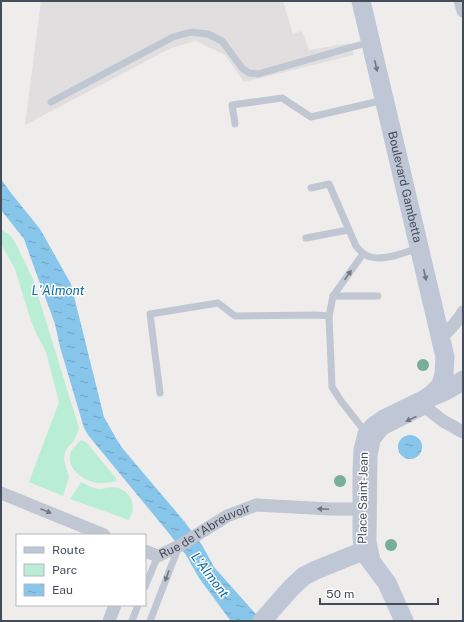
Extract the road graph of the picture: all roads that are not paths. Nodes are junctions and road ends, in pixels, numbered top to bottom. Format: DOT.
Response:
graph roads {
  1 [pos="361,1"];
  2 [pos="460,1"];
  3 [pos="463,11"];
  4 [pos="370,42"];
  5 [pos="384,100"];
  6 [pos="51,102"];
  7 [pos="235,124"];
  8 [pos="311,188"];
  9 [pos="348,230"];
  10 [pos="306,238"];
  11 [pos="419,248"];
  12 [pos="363,254"];
  13 [pos="333,296"];
  14 [pos="378,296"];
  15 [pos="463,312"];
  16 [pos="329,316"];
  17 [pos="440,338"];
  18 [pos="463,380"];
  19 [pos="438,391"];
  20 [pos="160,393"];
  21 [pos="463,432"];
  22 [pos="367,434"];
  23 [pos="1,493"];
  24 [pos="362,509"];
  25 [pos="102,534"];
  26 [pos="179,546"];
  27 [pos="363,550"];
  28 [pos="146,552"];
  29 [pos="158,556"];
  30 [pos="387,583"];
  31 [pos="146,585"];
  32 [pos="115,606"];
  33 [pos="138,606"];
  34 [pos="264,619"];
  35 [pos="109,621"];
  36 [pos="132,621"];
  37 [pos="150,621"];
  38 [pos="404,621"];
  1 -- 4 [label="main road, Boulevard Gambetta"];
  2 -- 3 [label="street"];
  4 -- 5 [label="main road, Boulevard Gambetta, one-way"];
  4 -- 6 [label="lane"];
  5 -- 7 [label="lane"];
  5 -- 11 [label="main road, Boulevard Gambetta"];
  8 -- 9 [label="lane"];
  9 -- 10 [label="lane"];
  9 -- 12 [label="lane"];
  11 -- 12 [label="lane"];
  11 -- 17 [label="main road, Boulevard Gambetta, one-way"];
  13 -- 12 [label="lane, one-way"];
  13 -- 14 [label="lane"];
  13 -- 16 [label="lane"];
  15 -- 17 [label="street"];
  16 -- 20 [label="lane"];
  16 -- 22 [label="lane"];
  17 -- 19 [label="main road, Boulevard Gambetta"];
  18 -- 19 [label="main road, Place Saint-Jean"];
  19 -- 21 [label="street"];
  19 -- 22 [label="main road, Place Saint-Jean"];
  19 -- 30 [label="lane, one-way"];
  22 -- 24 [label="main road, Place Saint-Jean"];
  23 -- 25 [label="street, one-way"];
  24 -- 26 [label="street, Rue de l'Abreuvoir, one-way"];
  24 -- 27 [label="main road, Place Saint-Jean"];
  26 -- 29 [label="street, Rue de l'Abreuvoir"];
  26 -- 37 [label="lane, one-way"];
  27 -- 30 [label="main road, Place Saint-Jean"];
  27 -- 34 [label="main road"];
  28 -- 29 [label="street, Rue de l'Abreuvoir"];
  29 -- 31 [label="lane"];
  30 -- 38 [label="main road, Place Saint-Jean"];
  32 -- 35 [label="street"];
  33 -- 36 [label="lane"];
}
